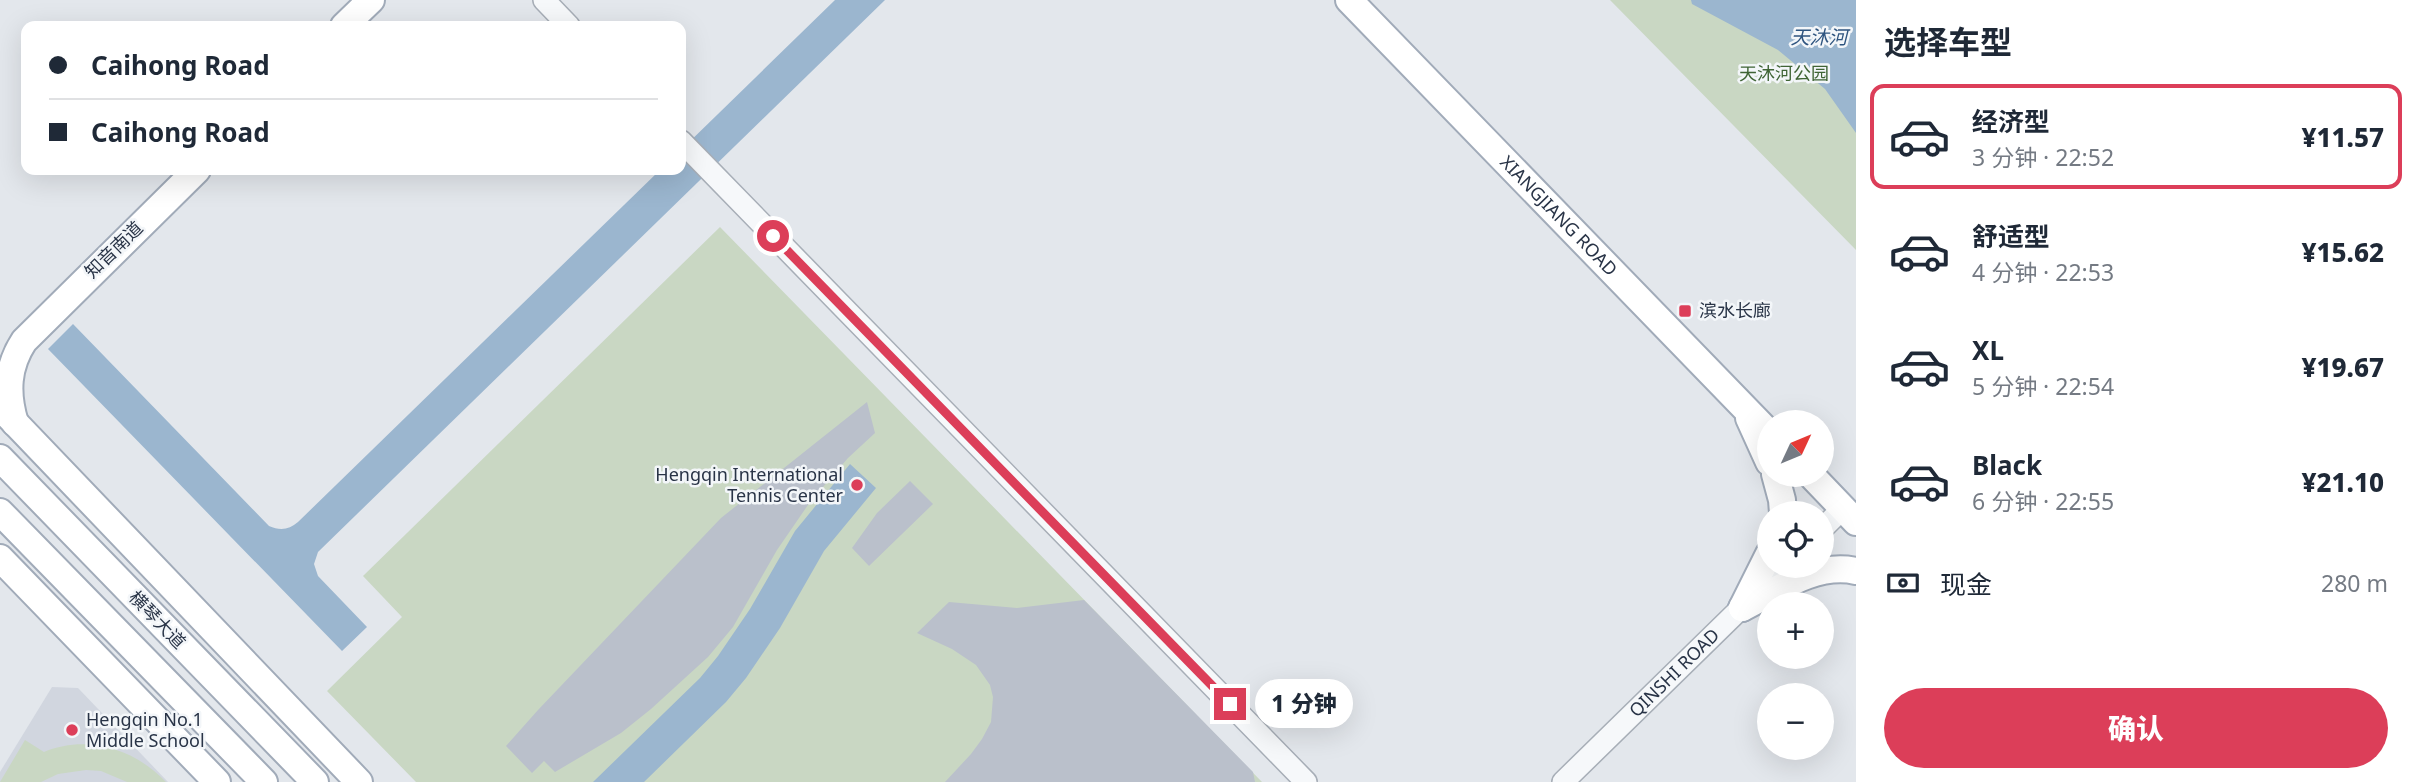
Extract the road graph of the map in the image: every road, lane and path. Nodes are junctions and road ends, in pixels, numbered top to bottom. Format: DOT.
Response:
graph roads {
  1 [pos="371,0"];
  2 [pos="544,0"];
  3 [pos="1349,0"];
  4 [pos="349,21"];
  5 [pos="564,21"];
  6 [pos="686,146"];
  7 [pos="192,175"];
  8 [pos="31,331"];
  9 [pos="0,349"];
  10 [pos="1744,407"];
  11 [pos="7,415"];
  12 [pos="1757,421"];
  13 [pos="1757,436"];
  14 [pos="0,458"];
  15 [pos="1823,487"];
  16 [pos="0,512"];
  17 [pos="1850,515"];
  18 [pos="1834,523"];
  19 [pos="0,558"];
  20 [pos="1856,571"];
  21 [pos="1757,578"];
  22 [pos="1772,578"];
  23 [pos="1742,608"];
  24 [pos="217,782"];
  25 [pos="264,782"];
  26 [pos="315,782"];
  27 [pos="359,782"];
  28 [pos="1306,782"];
  29 [pos="1563,782"];
  1 -- 4 [label="main road"];
  2 -- 5 [label="street"];
  3 -- 10 [label="main road, XIANGJIANG ROAD"];
  6 -- 28 [label="street"];
  7 -- 8 [label="main road, 知音南道"];
  8 -- 9 [label="main road"];
  8 -- 11 [label="main road"];
  10 -- 12 [label="main road, XIANGJIANG ROAD"];
  10 -- 13 [label="main road"];
  11 -- 27 [label="main road"];
  14 -- 26 [label="main road, 横琴大道"];
  15 -- 17 [label="main road"];
  16 -- 25 [label="main road, 横琴大道"];
  17 -- 18 [label="street"];
  19 -- 24 [label="main road"];
  20 -- 23 [label="main road"];
  21 -- 23 [label="main road"];
  22 -- 23 [label="street, QINSHI ROAD"];
  23 -- 29 [label="street, QINSHI ROAD"];
}
